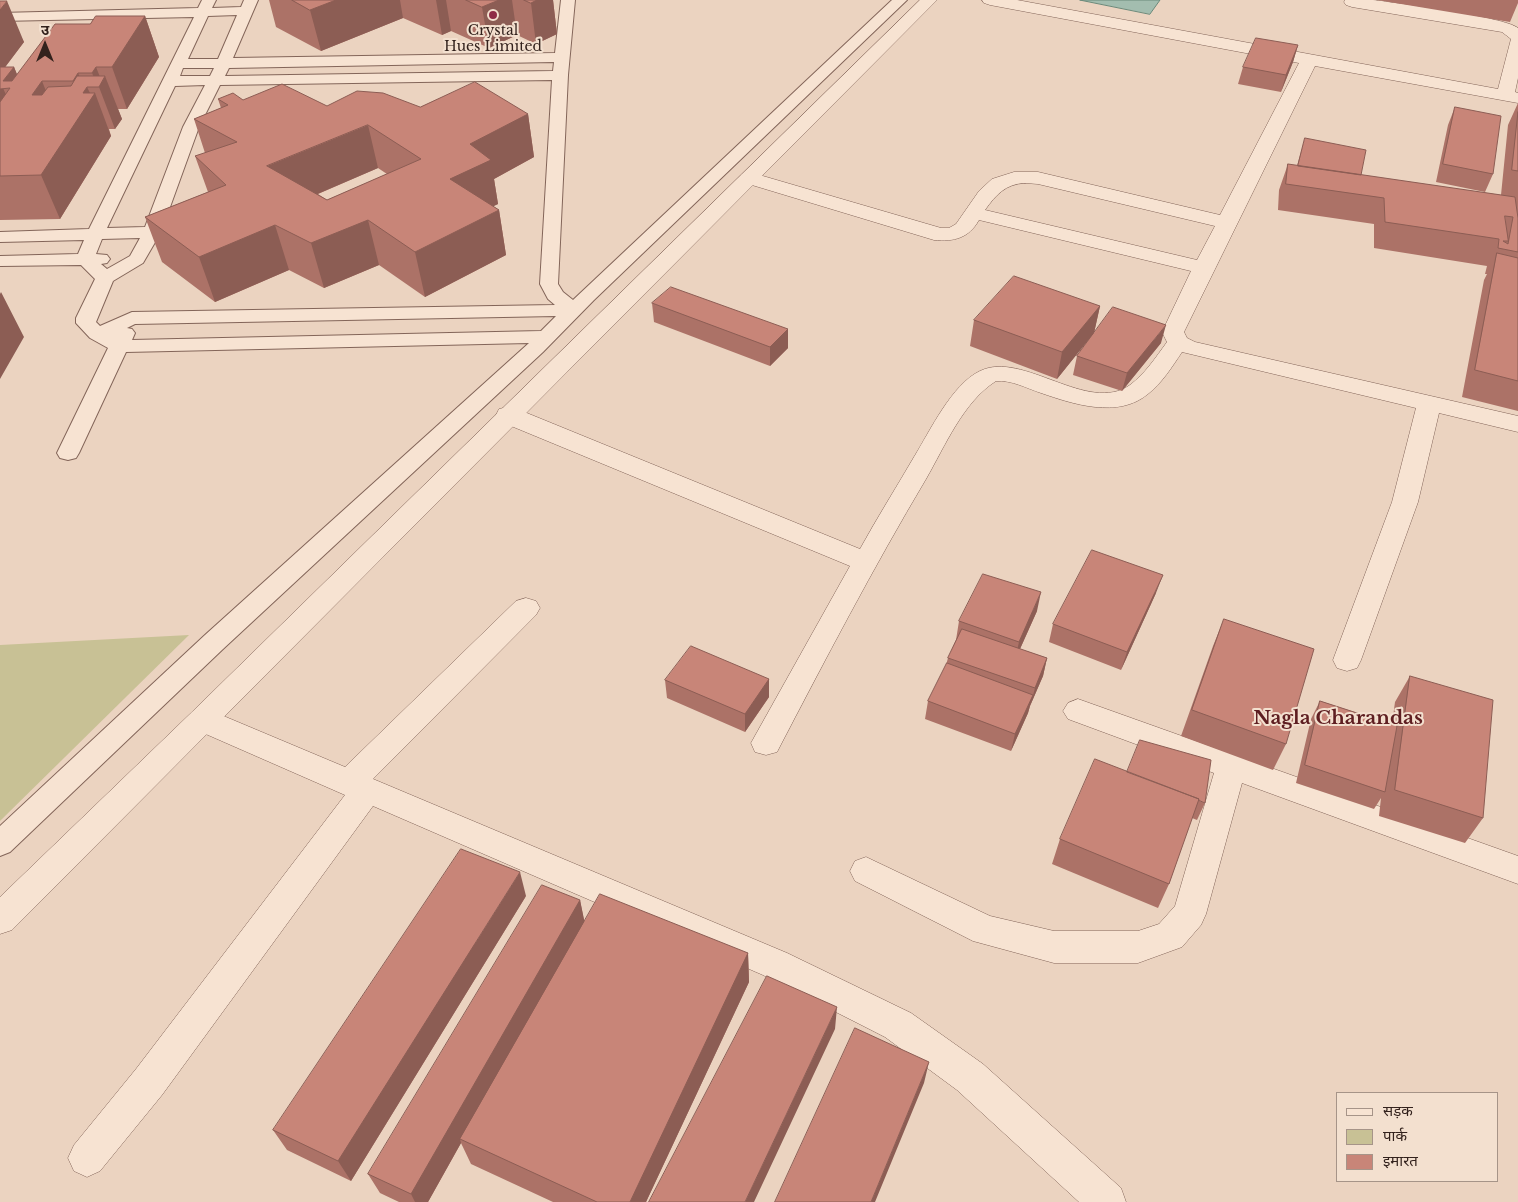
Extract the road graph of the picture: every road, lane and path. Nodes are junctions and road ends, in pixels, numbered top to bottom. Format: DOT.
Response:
graph roads {
  1 [pos="568,0"];
  2 [pos="900,0"];
  3 [pos="928,0"];
  4 [pos="990,0"];
  5 [pos="85,1"];
  6 [pos="1352,2"];
  7 [pos="0,4"];
  8 [pos="207,4"];
  9 [pos="248,6"];
  10 [pos="75,16"];
  11 [pos="0,17"];
  12 [pos="65,32"];
  13 [pos="1518,36"];
  14 [pos="1518,42"];
  15 [pos="562,57"];
  16 [pos="1310,59"];
  17 [pos="224,63"];
  18 [pos="178,64"];
  19 [pos="560,75"];
  20 [pos="168,81"];
  21 [pos="215,81"];
  22 [pos="1512,96"];
  23 [pos="749,178"];
  24 [pos="974,213"];
  25 [pos="1227,223"];
  26 [pos="152,232"];
  27 [pos="95,234"];
  28 [pos="0,237"];
  29 [pos="85,259"];
  30 [pos="137,259"];
  31 [pos="0,261"];
  32 [pos="1204,268"];
  33 [pos="105,278"];
  34 [pos="574,310"];
  35 [pos="277,316"];
  36 [pos="132,318"];
  37 [pos="97,334"];
  38 [pos="547,337"];
  39 [pos="1178,342"];
  40 [pos="268,343"];
  41 [pos="119,346"];
  42 [pos="1429,403"];
  43 [pos="508,415"];
  44 [pos="1518,424"];
  45 [pos="68,453"];
  46 [pos="864,561"];
  47 [pos="526,608"];
  48 [pos="1347,660"];
  49 [pos="1078,711"];
  50 [pos="203,720"];
  51 [pos="766,743"];
  52 [pos="1231,766"];
  53 [pos="358,786"];
  54 [pos="0,844"];
  55 [pos="1518,870"];
  56 [pos="866,871"];
  57 [pos="0,919"];
  58 [pos="87,1158"];
  59 [pos="1107,1202"];
  1 -- 15 [label="lane"];
  2 -- 34 [label="lane"];
  3 -- 23 [label="street"];
  4 -- 16 [label="street"];
  5 -- 7 [label="lane"];
  5 -- 8 [label="lane"];
  5 -- 10 [label="lane"];
  6 -- 13 [label="street"];
  8 -- 9 [label="lane"];
  8 -- 10 [label="lane"];
  8 -- 18 [label="lane"];
  9 -- 17 [label="lane"];
  10 -- 11 [label="lane"];
  10 -- 12 [label="lane"];
  14 -- 22 [label="street"];
  15 -- 17 [label="lane"];
  15 -- 19 [label="lane"];
  16 -- 22 [label="street"];
  16 -- 25 [label="street"];
  17 -- 18 [label="lane"];
  17 -- 21 [label="lane"];
  18 -- 20 [label="lane"];
  19 -- 21 [label="lane"];
  19 -- 34 [label="lane"];
  20 -- 21 [label="lane"];
  20 -- 27 [label="lane"];
  21 -- 26 [label="lane"];
  23 -- 24 [label="street"];
  23 -- 43 [label="street"];
  24 -- 25 [label="street"];
  24 -- 32 [label="street"];
  25 -- 32 [label="street"];
  26 -- 27 [label="lane"];
  26 -- 30 [label="lane"];
  27 -- 28 [label="lane"];
  27 -- 29 [label="lane"];
  29 -- 30 [label="lane"];
  29 -- 31 [label="lane"];
  29 -- 33 [label="lane"];
  30 -- 33 [label="lane"];
  32 -- 39 [label="street"];
  33 -- 37 [label="lane"];
  34 -- 35 [label="lane"];
  34 -- 38 [label="lane"];
  35 -- 36 [label="lane"];
  35 -- 40 [label="lane"];
  36 -- 37 [label="lane"];
  36 -- 41 [label="lane"];
  37 -- 41 [label="lane"];
  38 -- 40 [label="lane"];
  38 -- 54 [label="lane"];
  39 -- 42 [label="street"];
  39 -- 46 [label="street"];
  40 -- 41 [label="lane"];
  41 -- 45 [label="lane"];
  42 -- 44 [label="street"];
  42 -- 48 [label="street"];
  43 -- 46 [label="street"];
  43 -- 50 [label="street"];
  46 -- 51 [label="street"];
  47 -- 53 [label="street"];
  49 -- 52 [label="street"];
  50 -- 53 [label="street"];
  50 -- 57 [label="street"];
  52 -- 55 [label="street"];
  52 -- 56 [label="street"];
  53 -- 58 [label="street"];
  53 -- 59 [label="street"];
}
